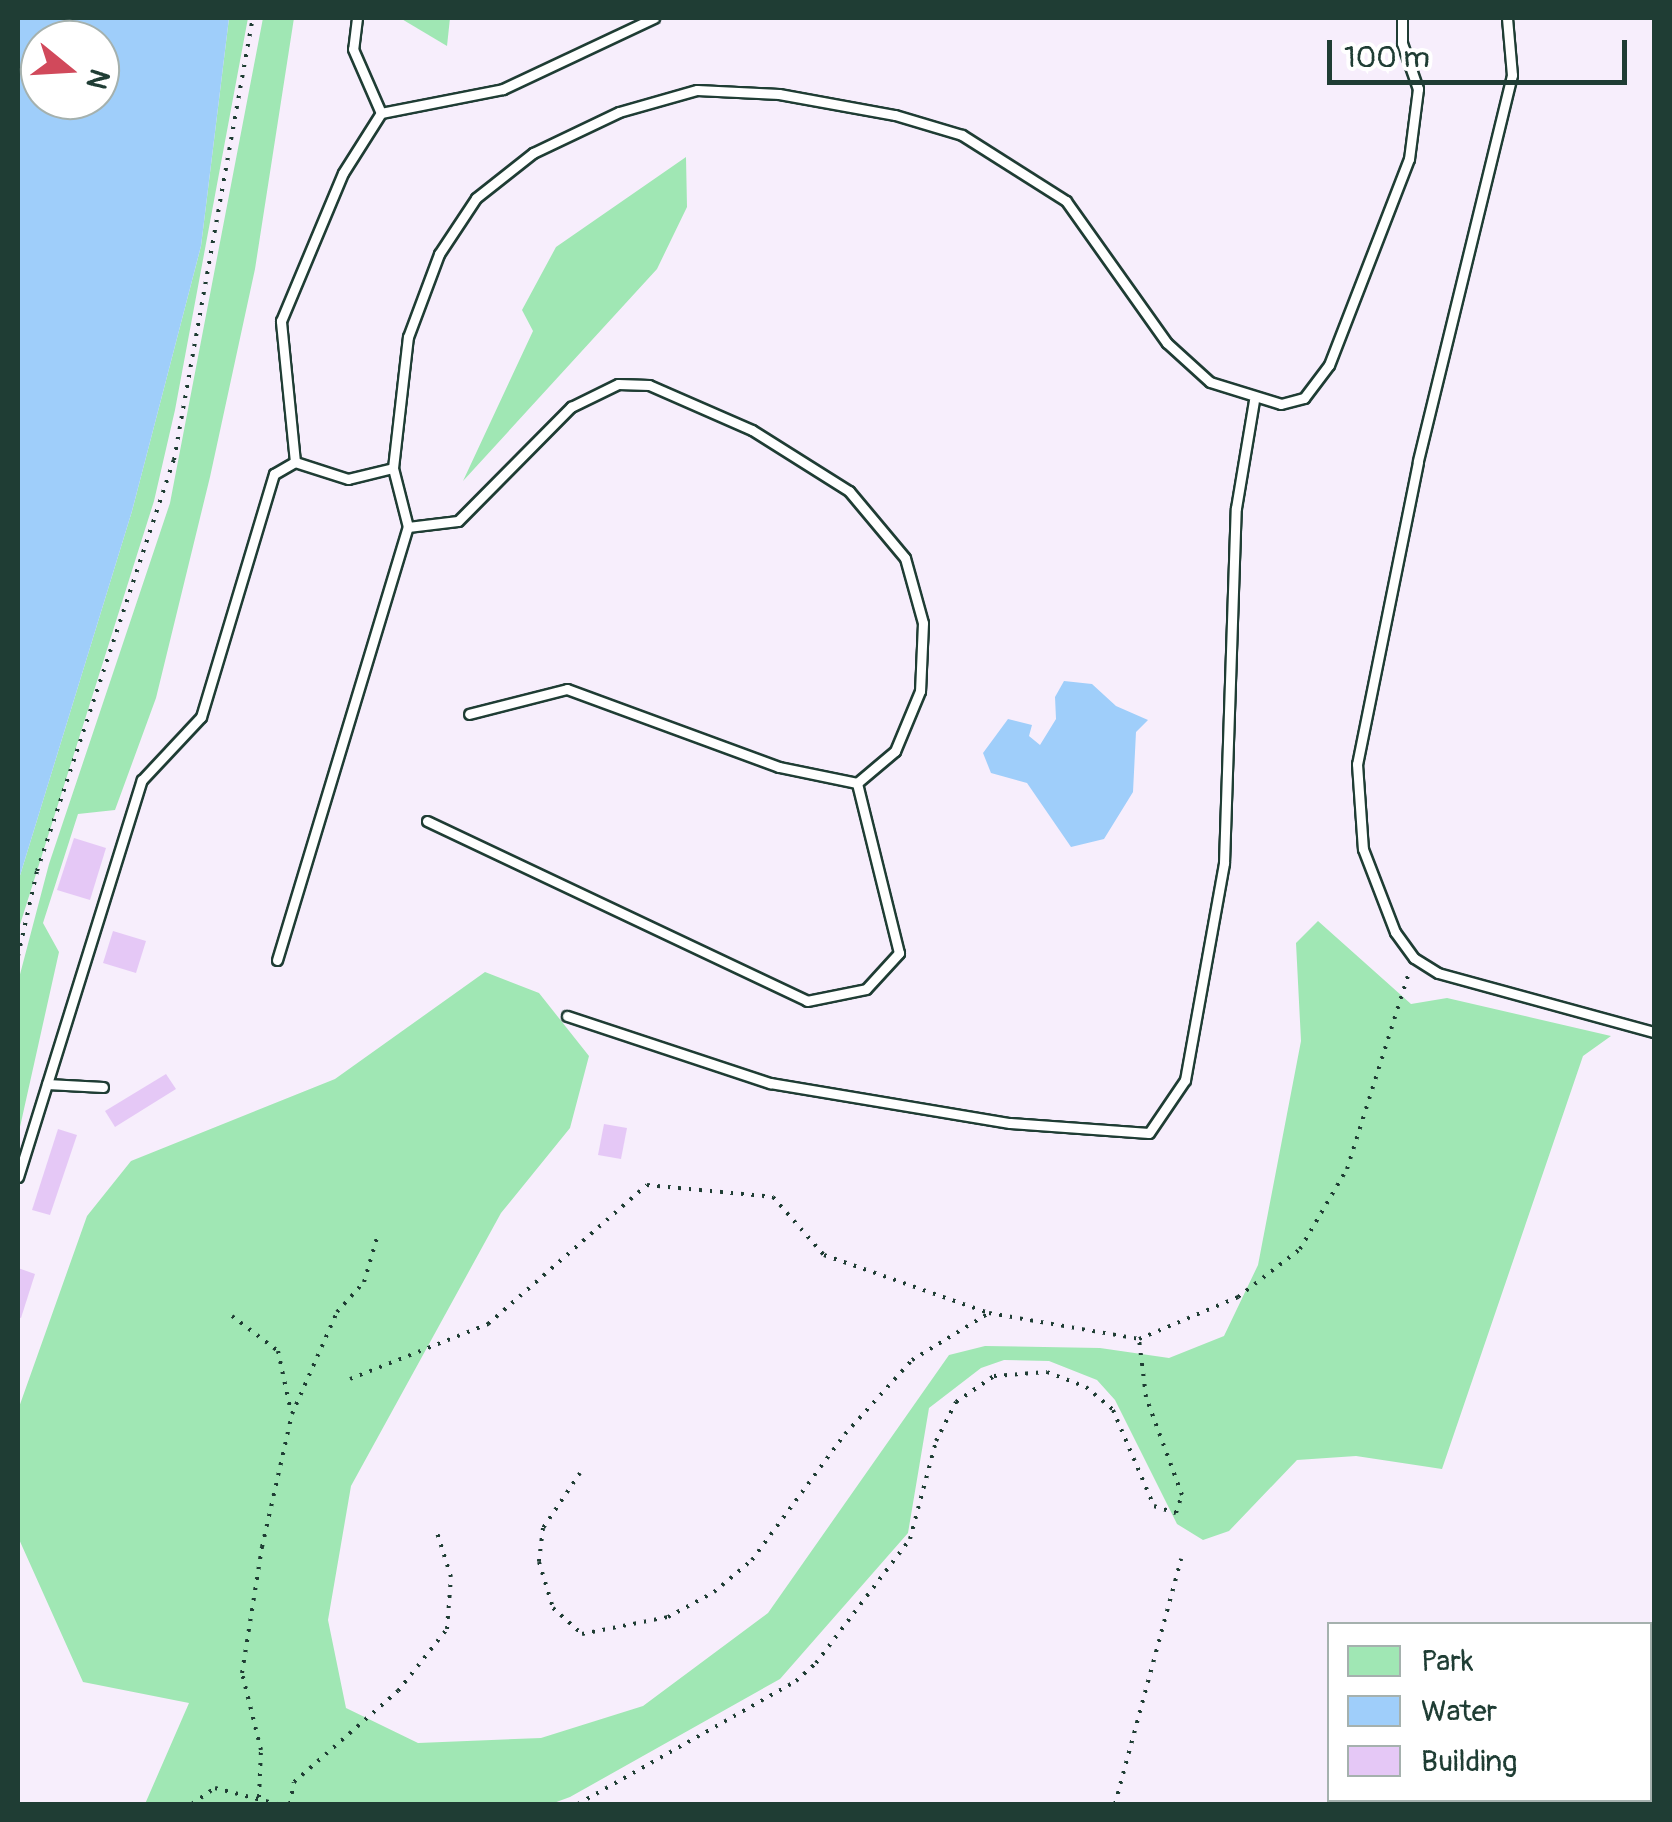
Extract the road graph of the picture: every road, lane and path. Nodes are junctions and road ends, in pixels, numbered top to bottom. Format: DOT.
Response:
graph roads {
  1 [pos="253,18"];
  2 [pos="357,18"];
  3 [pos="654,18"];
  4 [pos="1402,18"];
  5 [pos="1507,18"];
  6 [pos="381,112"];
  7 [pos="1254,400"];
  8 [pos="295,462"];
  9 [pos="393,468"];
  10 [pos="408,527"];
  11 [pos="469,714"];
  12 [pos="856,783"];
  13 [pos="427,821"];
  14 [pos="18,956"];
  15 [pos="1414,958"];
  16 [pos="277,960"];
  17 [pos="567,1016"];
  18 [pos="1654,1032"];
  19 [pos="48,1084"];
  20 [pos="103,1087"];
  21 [pos="18,1177"];
  22 [pos="378,1234"];
  23 [pos="989,1313"];
  24 [pos="232,1316"];
  25 [pos="1139,1339"];
  26 [pos="350,1379"];
  27 [pos="292,1414"];
  28 [pos="580,1473"];
  29 [pos="436,1529"];
  30 [pos="1182,1559"];
  31 [pos="259,1798"];
  32 [pos="192,1804"];
  33 [pos="278,1804"];
  34 [pos="290,1804"];
  35 [pos="578,1804"];
  36 [pos="1115,1804"];
  1 -- 14 [label="path"];
  2 -- 6 [label="lane"];
  3 -- 6 [label="lane"];
  4 -- 7 [label="lane"];
  5 -- 15 [label="lane"];
  6 -- 8 [label="lane"];
  7 -- 9 [label="lane"];
  7 -- 17 [label="lane"];
  8 -- 9 [label="lane"];
  8 -- 19 [label="lane"];
  9 -- 10 [label="lane"];
  10 -- 12 [label="lane"];
  10 -- 16 [label="lane"];
  11 -- 12 [label="lane"];
  12 -- 13 [label="lane"];
  15 -- 18 [label="lane"];
  15 -- 25 [label="path"];
  19 -- 20 [label="lane"];
  19 -- 21 [label="lane"];
  22 -- 27 [label="path"];
  23 -- 25 [label="path"];
  23 -- 26 [label="path"];
  23 -- 28 [label="path"];
  24 -- 27 [label="path"];
  25 -- 35 [label="path"];
  27 -- 31 [label="path"];
  29 -- 34 [label="path"];
  30 -- 36 [label="path"];
  31 -- 32 [label="path"];
  31 -- 33 [label="path"];
}
